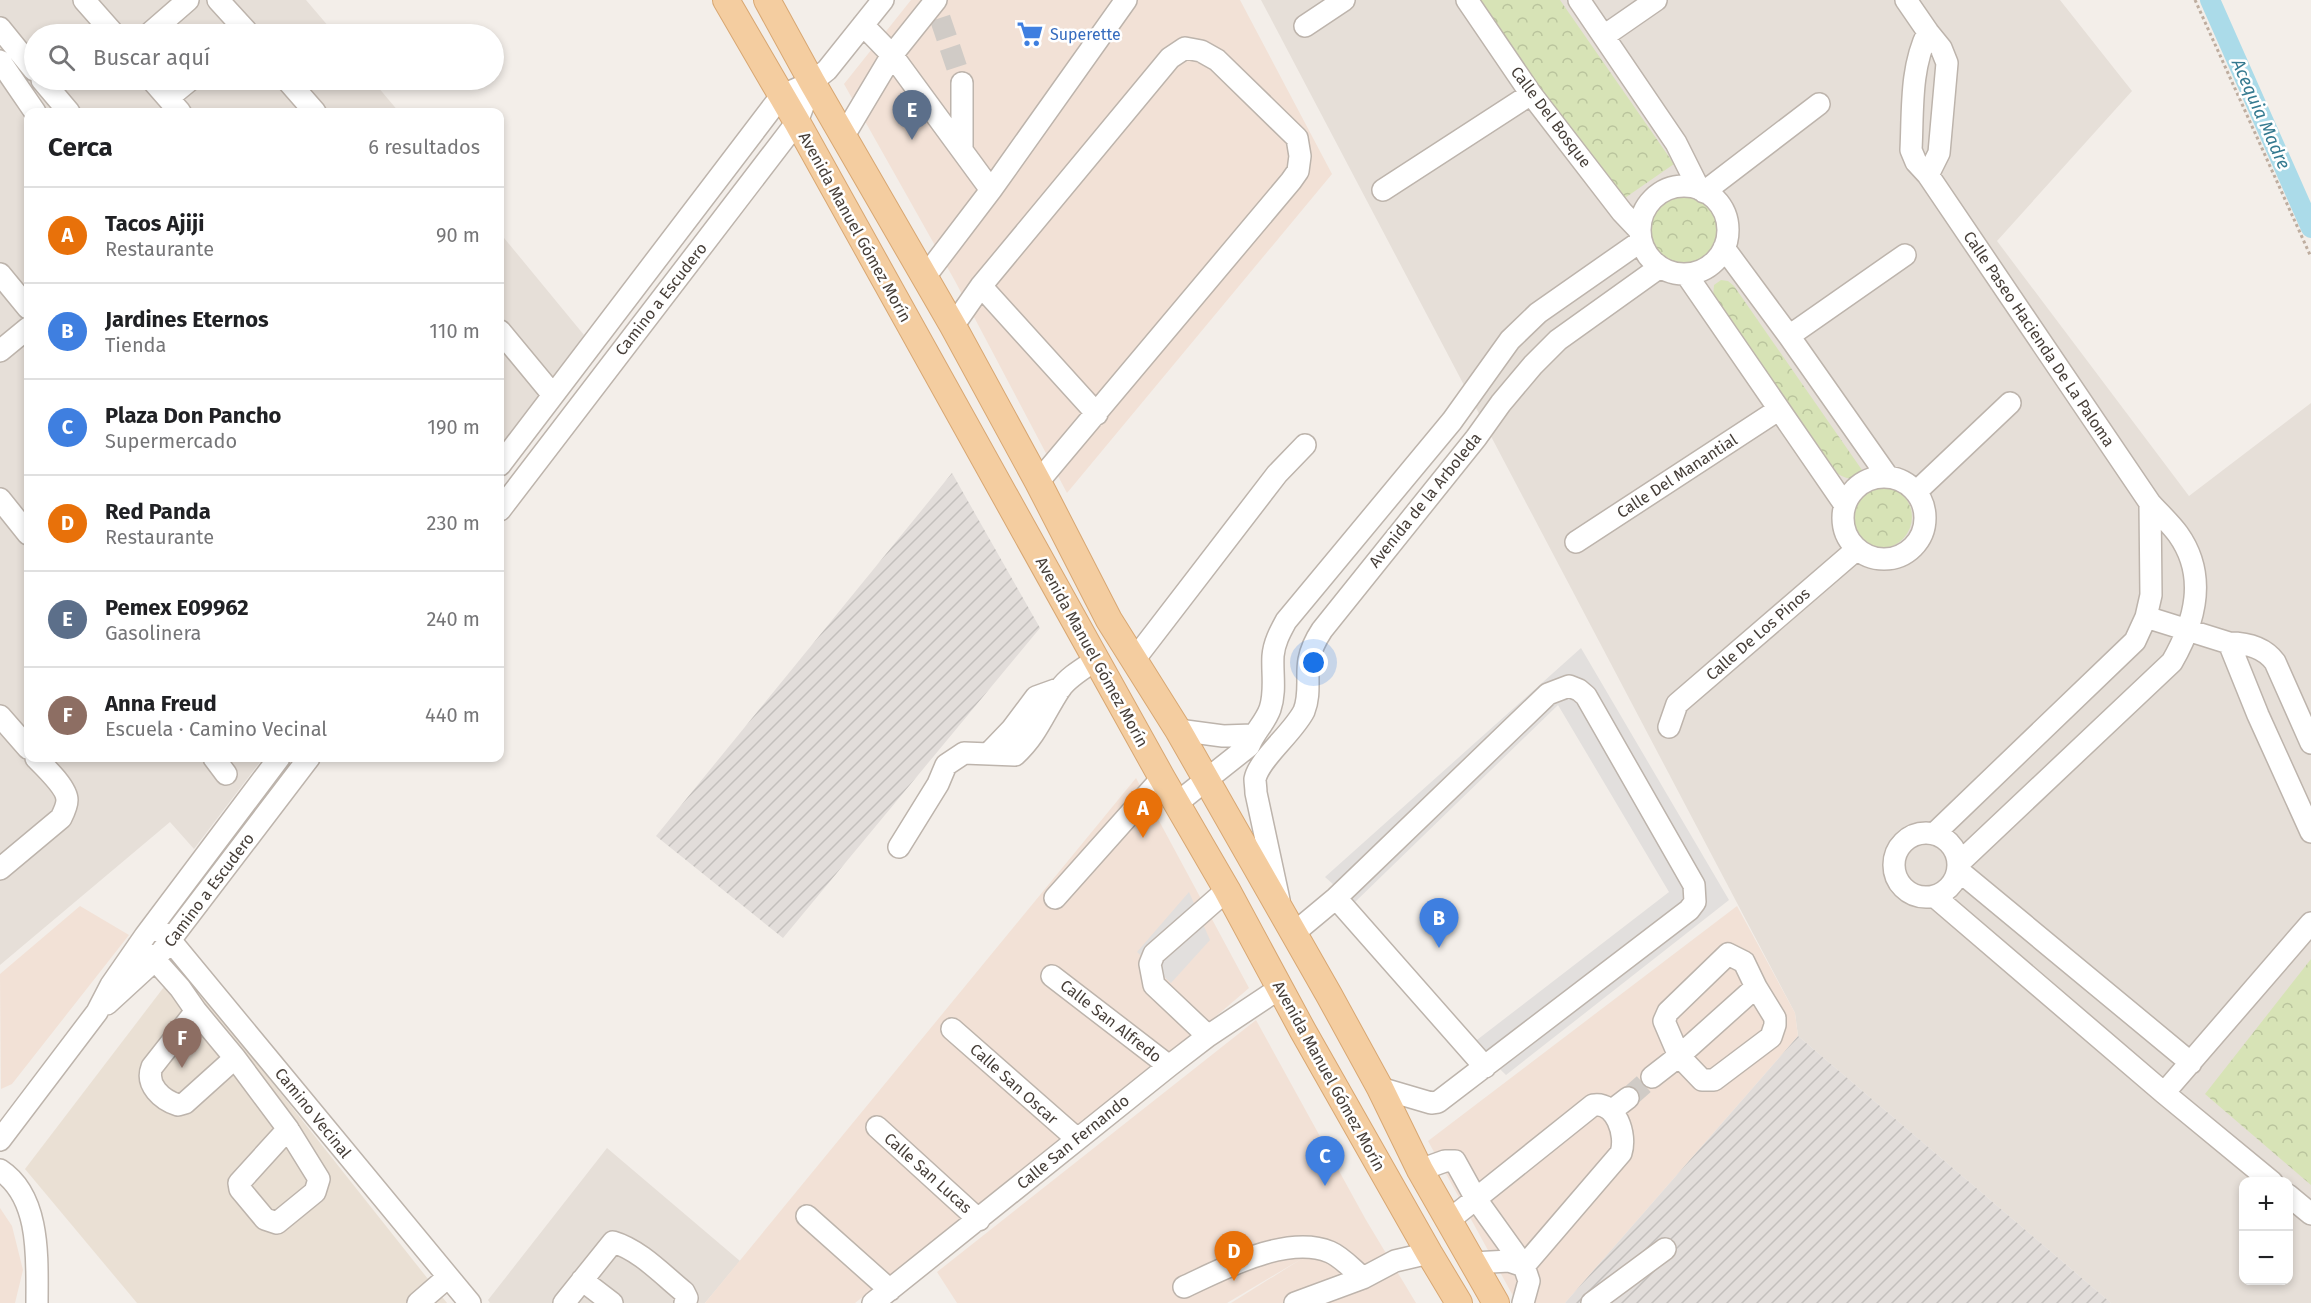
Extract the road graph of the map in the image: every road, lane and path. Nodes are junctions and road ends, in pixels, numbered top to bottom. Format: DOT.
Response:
graph roads {
  1 [pos="84,0"];
  2 [pos="188,0"];
  3 [pos="218,0"];
  4 [pos="726,0"];
  5 [pos="767,0"];
  6 [pos="883,0"];
  7 [pos="1344,0"];
  8 [pos="1467,0"];
  9 [pos="1579,0"];
  10 [pos="1656,0"];
  11 [pos="1906,0"];
  12 [pos="2195,0"];
  13 [pos="1122,2"];
  14 [pos="940,6"];
  15 [pos="105,24"];
  16 [pos="160,24"];
  17 [pos="238,24"];
  18 [pos="862,25"];
  19 [pos="1305,26"];
  20 [pos="1928,32"];
  21 [pos="1604,36"];
  22 [pos="3,38"];
  23 [pos="892,55"];
  24 [pos="24,60"];
  25 [pos="3,72"];
  26 [pos="812,82"];
  27 [pos="963,83"];
  28 [pos="50,90"];
  29 [pos="161,90"];
  30 [pos="184,90"];
  31 [pos="296,90"];
  32 [pos="1532,94"];
  33 [pos="782,96"];
  34 [pos="1819,104"];
  35 [pos="174,105"];
  36 [pos="32,108"];
  37 [pos="66,108"];
  38 [pos="312,108"];
  39 [pos="797,122"];
  40 [pos="843,137"];
  41 [pos="962,150"];
  42 [pos="1928,174"];
  43 [pos="991,190"];
  44 [pos="1383,190"];
  45 [pos="1701,190"];
  46 [pos="1640,236"];
  47 [pos="1724,248"];
  48 [pos="1905,255"];
  49 [pos="2311,257"];
  50 [pos="1660,267"];
  51 [pos="0,274"];
  52 [pos="1686,274"];
  53 [pos="924,278"];
  54 [pos="981,286"];
  55 [pos="24,303"];
  56 [pos="952,326"];
  57 [pos="24,331"];
  58 [pos="1790,336"];
  59 [pos="504,337"];
  60 [pos="0,351"];
  61 [pos="553,395"];
  62 [pos="1468,397"];
  63 [pos="2010,403"];
  64 [pos="1778,410"];
  65 [pos="1097,414"];
  66 [pos="1489,418"];
  67 [pos="1305,445"];
  68 [pos="504,460"];
  69 [pos="1888,477"];
  70 [pos="1038,482"];
  71 [pos="1916,492"];
  72 [pos="0,499"];
  73 [pos="2150,503"];
  74 [pos="504,505"];
  75 [pos="1845,505"];
  76 [pos="22,510"];
  77 [pos="1576,542"];
  78 [pos="1857,549"];
  79 [pos="1317,584"];
  80 [pos="1342,604"];
  81 [pos="2146,617"];
  82 [pos="2187,631"];
  83 [pos="2229,643"];
  84 [pos="1096,660"];
  85 [pos="1134,660"];
  86 [pos="0,716"];
  87 [pos="1669,727"];
  88 [pos="1178,730"];
  89 [pos="1251,740"];
  90 [pos="24,743"];
  91 [pos="2311,743"];
  92 [pos="40,762"];
  93 [pos="276,762"];
  94 [pos="306,762"];
  95 [pos="1162,778"];
  96 [pos="1256,778"];
  97 [pos="1206,779"];
  98 [pos="1177,804"];
  99 [pos="2311,832"];
  100 [pos="1934,834"];
  101 [pos="899,846"];
  102 [pos="1958,867"];
  103 [pos="0,869"];
  104 [pos="1227,890"];
  105 [pos="1934,896"];
  106 [pos="1054,898"];
  107 [pos="1336,898"];
  108 [pos="1280,909"];
  109 [pos="2311,923"];
  110 [pos="154,925"];
  111 [pos="1293,933"];
  112 [pos="170,940"];
  113 [pos="138,946"];
  114 [pos="155,960"];
  115 [pos="1052,976"];
  116 [pos="1756,987"];
  117 [pos="1280,988"];
  118 [pos="196,1011"];
  119 [pos="97,1012"];
  120 [pos="952,1029"];
  121 [pos="1208,1036"];
  122 [pos="1679,1056"];
  123 [pos="235,1058"];
  124 [pos="2191,1063"];
  125 [pos="1169,1066"];
  126 [pos="1485,1067"];
  127 [pos="1652,1077"];
  128 [pos="1380,1089"];
  129 [pos="2164,1093"];
  130 [pos="1628,1098"];
  131 [pos="1611,1111"];
  132 [pos="7,1118"];
  133 [pos="877,1127"];
  134 [pos="288,1129"];
  135 [pos="1076,1138"];
  136 [pos="0,1140"];
  137 [pos="0,1170"];
  138 [pos="1420,1170"];
  139 [pos="2266,1177"];
  140 [pos="2293,1198"];
  141 [pos="1476,1199"];
  142 [pos="2311,1214"];
  143 [pos="807,1216"];
  144 [pos="979,1220"];
  145 [pos="1448,1221"];
  146 [pos="1665,1250"];
  147 [pos="1429,1253"];
  148 [pos="1473,1263"];
  149 [pos="1524,1266"];
  150 [pos="448,1277"];
  151 [pos="1363,1278"];
  152 [pos="582,1280"];
  153 [pos="1184,1287"];
  154 [pos="890,1290"];
  155 [pos="37,1303"];
  156 [pos="418,1303"];
  157 [pos="470,1303"];
  158 [pos="564,1303"];
  159 [pos="612,1303"];
  160 [pos="685,1303"];
  161 [pos="873,1303"];
  162 [pos="1295,1303"];
  163 [pos="1459,1303"];
  164 [pos="1497,1303"];
  165 [pos="1523,1303"];
  166 [pos="1592,1303"];
  1 -- 15 [label="street"];
  2 -- 16 [label="street"];
  3 -- 17 [label="street"];
  4 -- 33 [label="main road, Avenida Manuel Gómez Morín"];
  5 -- 26 [label="main road, Avenida Manuel Gómez Morín"];
  6 -- 18 [label="street, Camino a Escudero"];
  7 -- 19 [label="street"];
  8 -- 32 [label="street, Calle Del Bosque"];
  9 -- 21 [label="street"];
  10 -- 21 [label="street"];
  11 -- 20 [label="street"];
  12 -- 49 [label="path"];
  13 -- 43 [label="street"];
  14 -- 23 [label="street"];
  18 -- 23 [label="street"];
  18 -- 26 [label="street, Camino a Escudero"];
  20 -- 42 [label="street, Calle Paseo Hacienda De La Paloma"];
  20 -- 42 [label="street"];
  21 -- 45 [label="street"];
  22 -- 24 [label="street"];
  23 -- 40 [label="street"];
  23 -- 41 [label="street"];
  25 -- 36 [label="street"];
  26 -- 33 [label="street, Camino a Escudero"];
  26 -- 39 [label="street, Camino a Escudero"];
  26 -- 40 [label="main road, Avenida Manuel Gómez Morín"];
  27 -- 41 [label="street"];
  28 -- 37 [label="street"];
  29 -- 35 [label="street"];
  30 -- 35 [label="street"];
  31 -- 38 [label="street"];
  32 -- 44 [label="street"];
  32 -- 46 [label="street, Calle Del Bosque"];
  33 -- 39 [label="main road, Avenida Manuel Gómez Morín"];
  33 -- 61 [label="street, Camino a Escudero"];
  34 -- 45 [label="street"];
  39 -- 74 [label="street, Camino a Escudero"];
  39 -- 84 [label="main road, Avenida Manuel Gómez Morín"];
  40 -- 53 [label="main road, Avenida Manuel Gómez Morín"];
  41 -- 43 [label="street"];
  42 -- 73 [label="street, Calle Paseo Hacienda De La Paloma"];
  43 -- 53 [label="street"];
  45 -- 46 [label="street"];
  45 -- 47 [label="street"];
  46 -- 50 [label="street"];
  46 -- 62 [label="street, Avenida de la Arboleda"];
  47 -- 52 [label="street"];
  47 -- 58 [label="street"];
  48 -- 58 [label="street"];
  50 -- 52 [label="street"];
  50 -- 66 [label="street, Avenida de la Arboleda"];
  51 -- 55 [label="street"];
  52 -- 64 [label="street"];
  53 -- 56 [label="main road, Avenida Manuel Gómez Morín"];
  54 -- 56 [label="street"];
  54 -- 65 [label="street"];
  54 -- 65 [label="street"];
  56 -- 70 [label="main road, Avenida Manuel Gómez Morín"];
  57 -- 60 [label="street"];
  58 -- 69 [label="street"];
  59 -- 61 [label="street"];
  61 -- 68 [label="street, Camino a Escudero"];
  62 -- 66 [label="street"];
  62 -- 79 [label="street, Avenida de la Arboleda"];
  63 -- 71 [label="street"];
  64 -- 75 [label="street"];
  64 -- 77 [label="street, Calle Del Manantial"];
  65 -- 70 [label="street"];
  66 -- 80 [label="street, Avenida de la Arboleda"];
  67 -- 85 [label="street"];
  69 -- 71 [label="street"];
  69 -- 75 [label="street"];
  70 -- 85 [label="main road, Avenida Manuel Gómez Morín"];
  71 -- 78 [label="street"];
  72 -- 76 [label="street"];
  73 -- 81 [label="street"];
  73 -- 82 [label="street, Calle Paseo Hacienda De La Paloma"];
  75 -- 78 [label="street"];
  78 -- 87 [label="street, Calle De Los Pinos"];
  79 -- 80 [label="street"];
  79 -- 89 [label="street, Avenida de la Arboleda"];
  80 -- 96 [label="street, Avenida de la Arboleda"];
  81 -- 82 [label="street"];
  81 -- 100 [label="street"];
  82 -- 83 [label="street"];
  82 -- 102 [label="street, Calle Paseo Hacienda De La Paloma"];
  83 -- 91 [label="street"];
  83 -- 99 [label="street"];
  84 -- 95 [label="main road, Avenida Manuel Gómez Morín"];
  84 -- 101 [label="street"];
  85 -- 88 [label="main road, Avenida Manuel Gómez Morín"];
  86 -- 90 [label="street"];
  88 -- 89 [label="street"];
  88 -- 97 [label="main road, Avenida Manuel Gómez Morín"];
  89 -- 96 [label="street"];
  89 -- 97 [label="street, Avenida de la Arboleda"];
  92 -- 103 [label="street"];
  93 -- 110 [label="street, Camino a Escudero"];
  94 -- 112 [label="street, Camino a Escudero"];
  95 -- 98 [label="main road, Avenida Manuel Gómez Morín"];
  95 -- 106 [label="street"];
  96 -- 108 [label="street"];
  97 -- 98 [label="street, Avenida de la Arboleda"];
  97 -- 108 [label="main road, Avenida Manuel Gómez Morín"];
  98 -- 104 [label="main road, Avenida Manuel Gómez Morín"];
  100 -- 102 [label="street"];
  100 -- 105 [label="street"];
  102 -- 105 [label="street"];
  102 -- 124 [label="street"];
  104 -- 117 [label="main road, Avenida Manuel Gómez Morín"];
  104 -- 121 [label="street"];
  105 -- 129 [label="street"];
  107 -- 111 [label="street"];
  107 -- 126 [label="street"];
  107 -- 126 [label="street"];
  108 -- 111 [label="main road, Avenida Manuel Gómez Morín"];
  109 -- 124 [label="street"];
  110 -- 112 [label="street, Camino Vecinal"];
  110 -- 113 [label="street, Camino a Escudero"];
  111 -- 128 [label="main road, Avenida Manuel Gómez Morín"];
  112 -- 114 [label="street, Camino a Escudero"];
  112 -- 150 [label="street, Camino Vecinal"];
  113 -- 114 [label="street"];
  113 -- 119 [label="street, Camino a Escudero"];
  114 -- 118 [label="street"];
  114 -- 119 [label="street, Camino a Escudero"];
  115 -- 125 [label="street, Calle San Alfredo"];
  116 -- 122 [label="street"];
  116 -- 122 [label="street"];
  116 -- 122 [label="street"];
  117 -- 121 [label="street, Calle San Fernando"];
  117 -- 147 [label="main road, Avenida Manuel Gómez Morín"];
  118 -- 123 [label="street"];
  118 -- 123 [label="street"];
  119 -- 132 [label="street, Camino a Escudero"];
  120 -- 135 [label="street, Calle San Oscar"];
  121 -- 125 [label="street, Calle San Fernando"];
  122 -- 127 [label="street"];
  123 -- 134 [label="street"];
  124 -- 129 [label="street"];
  125 -- 135 [label="street, Calle San Fernando"];
  126 -- 128 [label="street"];
  128 -- 138 [label="main road, Avenida Manuel Gómez Morín"];
  129 -- 139 [label="street"];
  130 -- 131 [label="street"];
  131 -- 141 [label="street"];
  131 -- 149 [label="street"];
  132 -- 136 [label="street, Camino a Escudero"];
  133 -- 144 [label="street, Calle San Lucas"];
  135 -- 144 [label="street, Calle San Fernando"];
  137 -- 155 [label="street"];
  138 -- 141 [label="street"];
  138 -- 145 [label="main road, Avenida Manuel Gómez Morín"];
  140 -- 142 [label="street"];
  141 -- 145 [label="street"];
  141 -- 149 [label="street"];
  143 -- 154 [label="street"];
  144 -- 154 [label="street, Calle San Fernando"];
  145 -- 148 [label="main road, Avenida Manuel Gómez Morín"];
  146 -- 166 [label="street"];
  147 -- 151 [label="street"];
  147 -- 163 [label="main road, Avenida Manuel Gómez Morín"];
  148 -- 149 [label="street"];
  148 -- 164 [label="main road, Avenida Manuel Gómez Morín"];
  149 -- 165 [label="street"];
  150 -- 156 [label="street"];
  150 -- 157 [label="street, Camino Vecinal"];
  151 -- 153 [label="street"];
  151 -- 162 [label="street"];
  152 -- 158 [label="street"];
  152 -- 159 [label="street"];
  152 -- 160 [label="street"];
  154 -- 161 [label="street, Calle San Fernando"];
}
